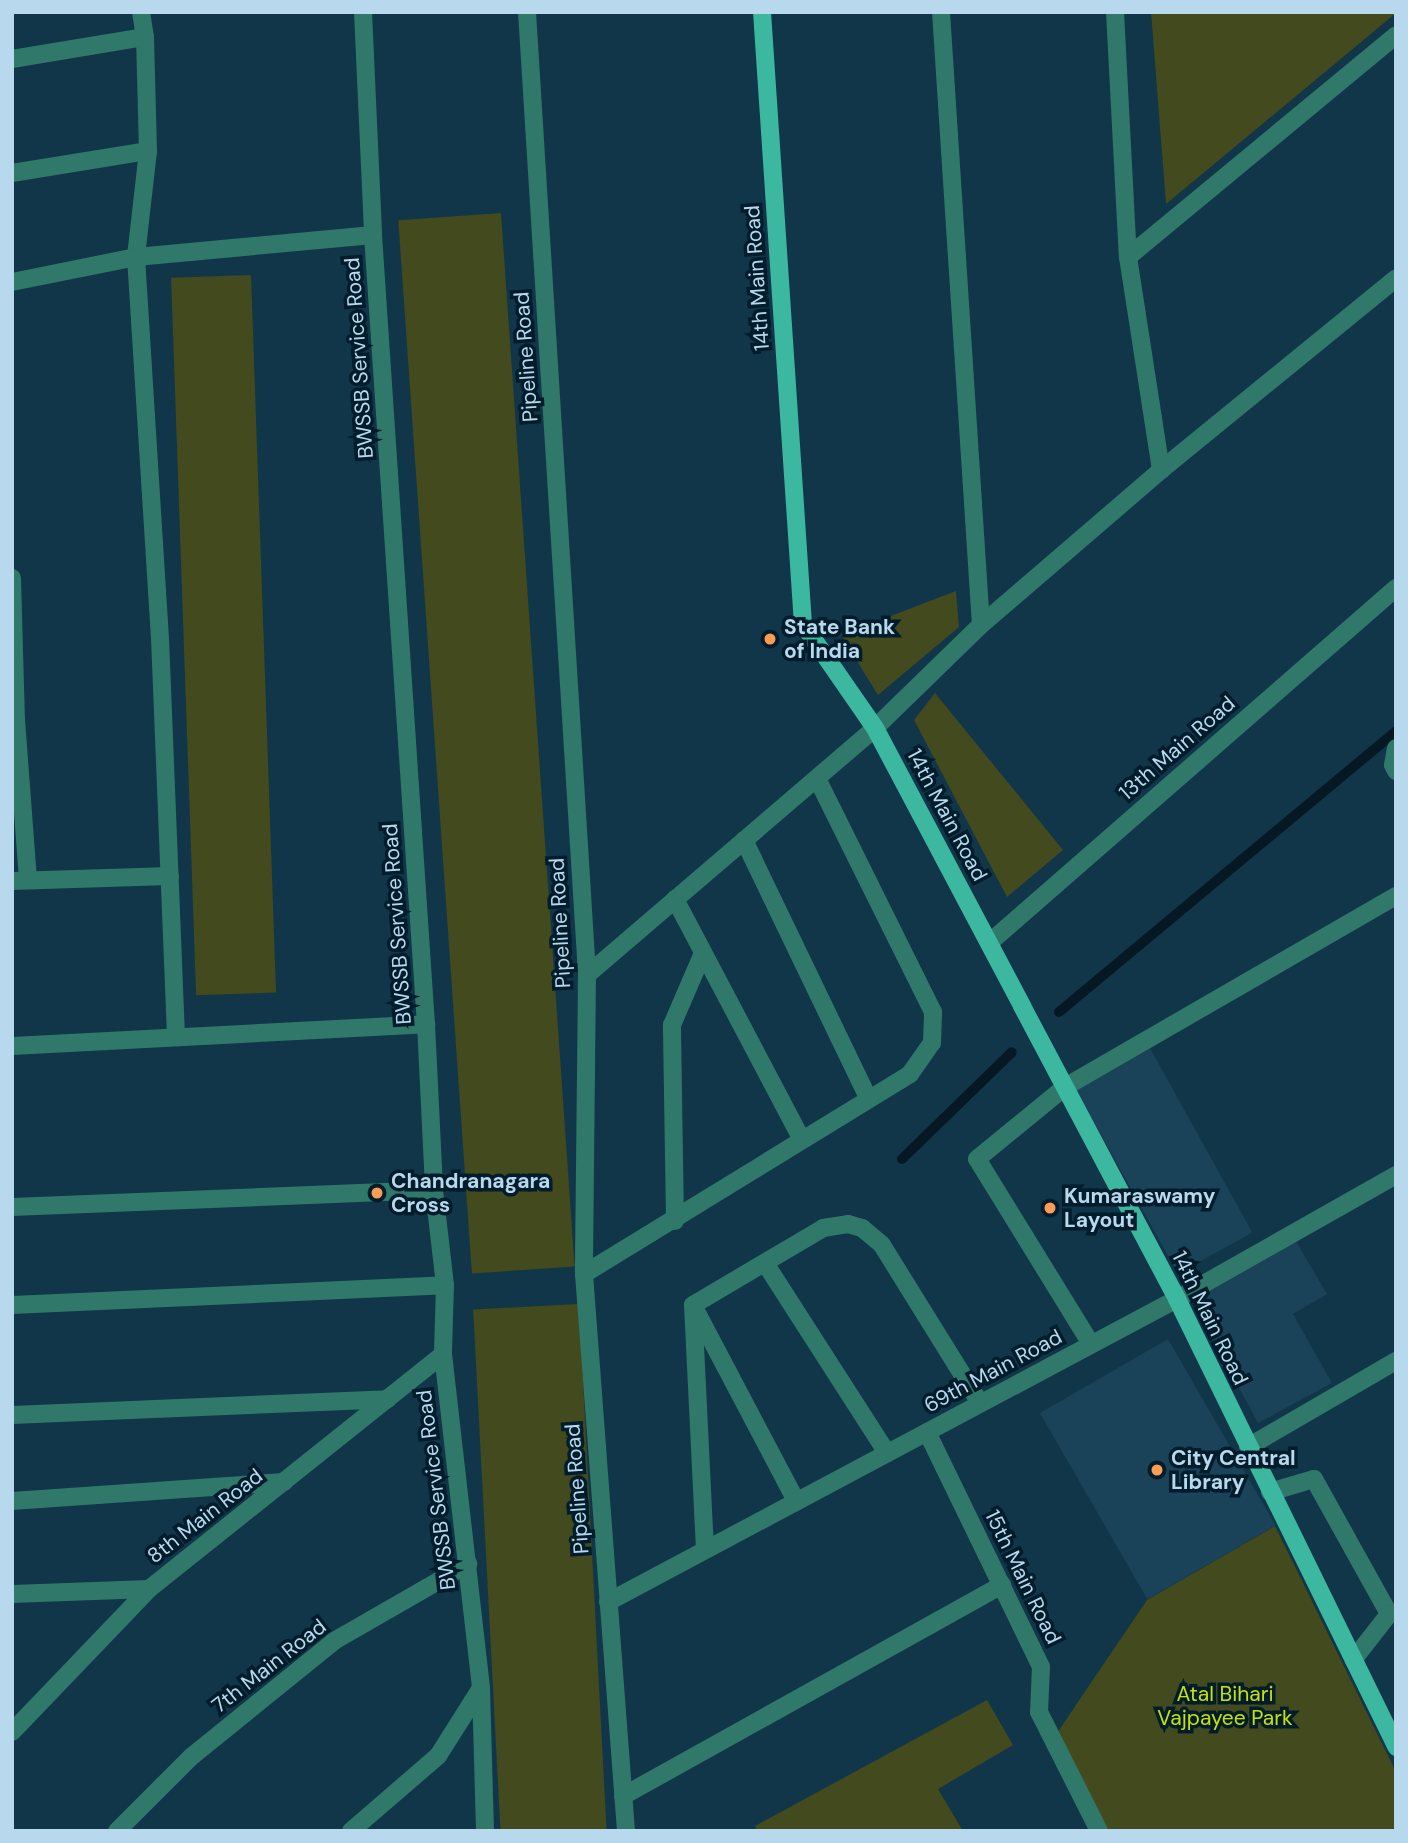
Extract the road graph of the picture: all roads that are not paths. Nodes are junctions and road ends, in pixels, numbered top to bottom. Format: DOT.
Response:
graph roads {
  1 [pos="141,12"];
  2 [pos="363,12"];
  3 [pos="527,12"];
  4 [pos="762,12"];
  5 [pos="941,12"];
  6 [pos="1115,12"];
  7 [pos="1396,35"];
  8 [pos="145,37"];
  9 [pos="12,59"];
  10 [pos="148,151"];
  11 [pos="12,173"];
  12 [pos="373,235"];
  13 [pos="136,257"];
  14 [pos="1128,257"];
  15 [pos="1396,278"];
  16 [pos="12,282"];
  17 [pos="1161,470"];
  18 [pos="12,578"];
  19 [pos="1396,588"];
  20 [pos="981,625"];
  21 [pos="14,720"];
  22 [pos="875,729"];
  23 [pos="1396,748"];
  24 [pos="1396,771"];
  25 [pos="817,778"];
  26 [pos="744,840"];
  27 [pos="170,876"];
  28 [pos="20,880"];
  29 [pos="1396,896"];
  30 [pos="675,899"];
  31 [pos="989,943"];
  32 [pos="703,953"];
  33 [pos="587,975"];
  34 [pos="426,1024"];
  35 [pos="176,1037"];
  36 [pos="12,1046"];
  37 [pos="1065,1087"];
  38 [pos="868,1098"];
  39 [pos="801,1139"];
  40 [pos="1396,1175"];
  41 [pos="434,1191"];
  42 [pos="12,1207"];
  43 [pos="674,1221"];
  44 [pos="765,1263"];
  45 [pos="584,1274"];
  46 [pos="444,1285"];
  47 [pos="1177,1299"];
  48 [pos="12,1305"];
  49 [pos="693,1305"];
  50 [pos="1091,1344"];
  51 [pos="443,1353"];
  52 [pos="1396,1361"];
  53 [pos="388,1399"];
  54 [pos="980,1403"];
  55 [pos="12,1415"];
  56 [pos="927,1432"];
  57 [pos="1248,1447"];
  58 [pos="887,1453"];
  59 [pos="284,1482"];
  60 [pos="1270,1492"];
  61 [pos="796,1501"];
  62 [pos="12,1502"];
  63 [pos="705,1549"];
  64 [pos="468,1564"];
  65 [pos="1002,1586"];
  66 [pos="149,1589"];
  67 [pos="12,1594"];
  68 [pos="608,1602"];
  69 [pos="1353,1660"];
  70 [pos="481,1688"];
  71 [pos="12,1732"];
  72 [pos="1396,1747"];
  73 [pos="623,1796"];
  74 [pos="1091,1828"];
  75 [pos="117,1831"];
  76 [pos="351,1831"];
  77 [pos="485,1831"];
  78 [pos="626,1831"];
  1 -- 8 [label="street"];
  2 -- 12 [label="street, BWSSB Service Road"];
  3 -- 33 [label="street, Pipeline Road"];
  4 -- 22 [label="main road, 14th Main Road"];
  5 -- 20 [label="street"];
  6 -- 14 [label="street"];
  7 -- 14 [label="street"];
  8 -- 9 [label="street"];
  8 -- 10 [label="street"];
  10 -- 11 [label="street"];
  10 -- 13 [label="street"];
  12 -- 13 [label="street"];
  12 -- 34 [label="street, BWSSB Service Road"];
  13 -- 16 [label="street"];
  13 -- 27 [label="street"];
  14 -- 17 [label="street"];
  15 -- 17 [label="street"];
  17 -- 20 [label="street"];
  18 -- 21 [label="street"];
  19 -- 31 [label="street, 13th Main Road"];
  20 -- 22 [label="street"];
  21 -- 28 [label="street"];
  22 -- 25 [label="street"];
  22 -- 31 [label="main road, 14th Main Road"];
  23 -- 24 [label="street"];
  25 -- 26 [label="street"];
  25 -- 38 [label="street"];
  26 -- 30 [label="street"];
  26 -- 38 [label="street"];
  27 -- 28 [label="street"];
  27 -- 35 [label="street"];
  29 -- 37 [label="street"];
  30 -- 32 [label="street"];
  30 -- 33 [label="street"];
  31 -- 37 [label="main road, 14th Main Road"];
  32 -- 39 [label="street"];
  32 -- 43 [label="street"];
  33 -- 45 [label="street, Pipeline Road"];
  34 -- 35 [label="street"];
  34 -- 41 [label="street, BWSSB Service Road"];
  35 -- 36 [label="street"];
  37 -- 47 [label="main road, 14th Main Road"];
  37 -- 50 [label="street"];
  38 -- 39 [label="street"];
  39 -- 43 [label="street"];
  40 -- 47 [label="street, 69th Main Road"];
  41 -- 42 [label="street"];
  41 -- 46 [label="street, BWSSB Service Road"];
  43 -- 45 [label="street"];
  44 -- 49 [label="street"];
  44 -- 54 [label="street"];
  44 -- 58 [label="street"];
  45 -- 68 [label="street, Pipeline Road"];
  46 -- 48 [label="street"];
  46 -- 51 [label="street, BWSSB Service Road"];
  47 -- 50 [label="street, 69th Main Road"];
  47 -- 57 [label="main road, 14th Main Road"];
  49 -- 61 [label="street"];
  49 -- 63 [label="street"];
  50 -- 54 [label="street, 69th Main Road"];
  51 -- 53 [label="street, 8th Main Road"];
  51 -- 64 [label="street, BWSSB Service Road"];
  52 -- 57 [label="street"];
  53 -- 55 [label="street"];
  53 -- 59 [label="street, 8th Main Road"];
  54 -- 56 [label="street, 69th Main Road"];
  56 -- 58 [label="street, 69th Main Road"];
  56 -- 65 [label="street, 15th Main Road"];
  57 -- 60 [label="main road, 14th Main Road"];
  58 -- 61 [label="street, 69th Main Road"];
  59 -- 62 [label="street"];
  59 -- 66 [label="street, 8th Main Road"];
  60 -- 69 [label="main road, 14th Main Road"];
  60 -- 69 [label="street"];
  61 -- 63 [label="street, 69th Main Road"];
  63 -- 68 [label="street, 69th Main Road"];
  64 -- 70 [label="street, BWSSB Service Road"];
  64 -- 75 [label="street, 7th Main Road"];
  65 -- 73 [label="street"];
  65 -- 74 [label="street, 15th Main Road"];
  66 -- 67 [label="street"];
  66 -- 71 [label="street, 8th Main Road"];
  68 -- 73 [label="street, Pipeline Road"];
  69 -- 72 [label="main road, 14th Main Road"];
  70 -- 76 [label="street"];
  70 -- 77 [label="street, BWSSB Service Road"];
  73 -- 78 [label="street, Pipeline Road"];
}
